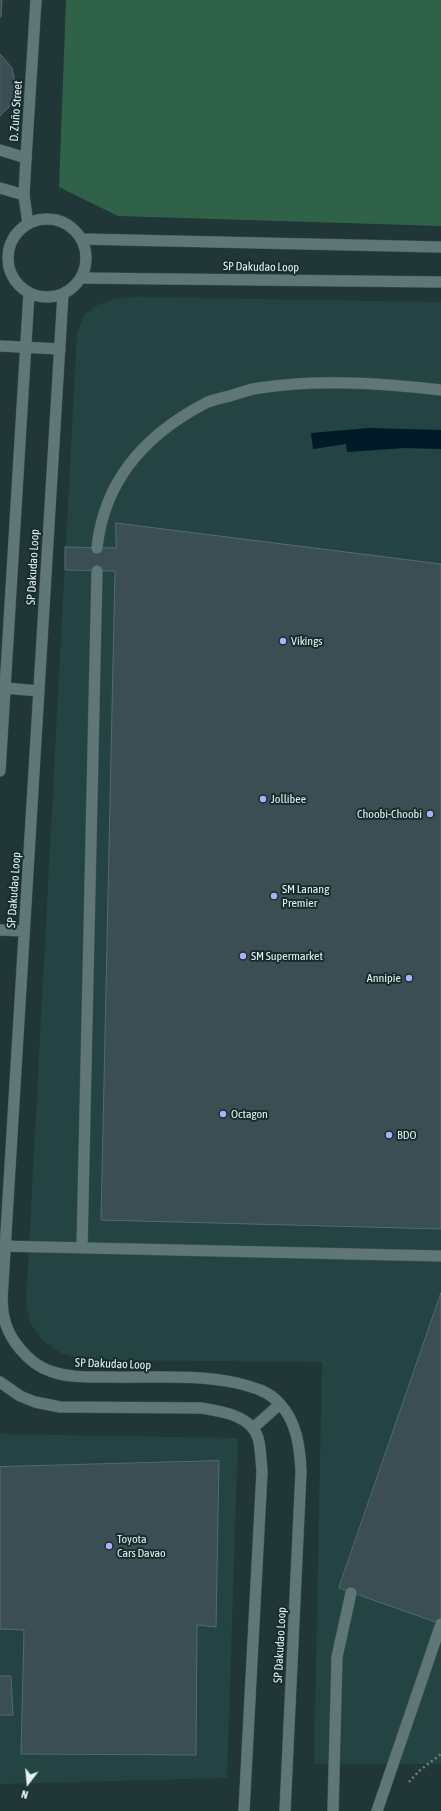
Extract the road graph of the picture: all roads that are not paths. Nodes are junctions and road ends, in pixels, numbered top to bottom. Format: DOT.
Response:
graph roads {
  1 [pos="36,0"];
  2 [pos="0,150"];
  3 [pos="26,158"];
  4 [pos="0,188"];
  5 [pos="24,195"];
  6 [pos="28,224"];
  7 [pos="81,239"];
  8 [pos="441,247"];
  9 [pos="81,278"];
  10 [pos="441,282"];
  11 [pos="29,293"];
  12 [pos="63,294"];
  13 [pos="0,346"];
  14 [pos="25,346"];
  15 [pos="60,349"];
  16 [pos="441,390"];
  17 [pos="97,548"];
  18 [pos="97,571"];
  19 [pos="5,688"];
  20 [pos="39,691"];
  21 [pos="0,771"];
  22 [pos="0,930"];
  23 [pos="24,932"];
  24 [pos="4,1216"];
  25 [pos="3,1246"];
  26 [pos="82,1247"];
  27 [pos="441,1256"];
  28 [pos="0,1382"];
  29 [pos="280,1404"];
  30 [pos="253,1428"];
  31 [pos="351,1593"];
  32 [pos="441,1624"];
  33 [pos="244,1811"];
  34 [pos="285,1811"];
  35 [pos="333,1811"];
  36 [pos="376,1811"];
  1 -- 3 [label="street, D. Zuño Street"];
  2 -- 3 [label="street"];
  3 -- 5 [label="street, D. Zuño Street"];
  4 -- 5 [label="street"];
  5 -- 6 [label="street, D. Zuño Street"];
  6 -- 7 [label="street"];
  6 -- 11 [label="street"];
  7 -- 8 [label="street, SP Dakudao Loop"];
  7 -- 9 [label="street"];
  9 -- 10 [label="street, SP Dakudao Loop"];
  9 -- 12 [label="street"];
  11 -- 12 [label="street"];
  11 -- 14 [label="street, SP Dakudao Loop"];
  12 -- 15 [label="street, SP Dakudao Loop"];
  13 -- 14 [label="street"];
  14 -- 15 [label="street"];
  14 -- 19 [label="street, SP Dakudao Loop"];
  15 -- 20 [label="street, SP Dakudao Loop"];
  16 -- 17 [label="street"];
  18 -- 26 [label="street"];
  19 -- 20 [label="street"];
  19 -- 21 [label="street, SP Dakudao Loop"];
  20 -- 23 [label="street, SP Dakudao Loop"];
  22 -- 23 [label="street"];
  23 -- 24 [label="street, SP Dakudao Loop"];
  24 -- 25 [label="street, SP Dakudao Loop"];
  25 -- 26 [label="street"];
  25 -- 29 [label="street, SP Dakudao Loop"];
  26 -- 27 [label="street"];
  28 -- 30 [label="street"];
  29 -- 30 [label="street"];
  29 -- 34 [label="street, SP Dakudao Loop"];
  30 -- 33 [label="street"];
  31 -- 35 [label="street"];
  32 -- 36 [label="street"];
}
